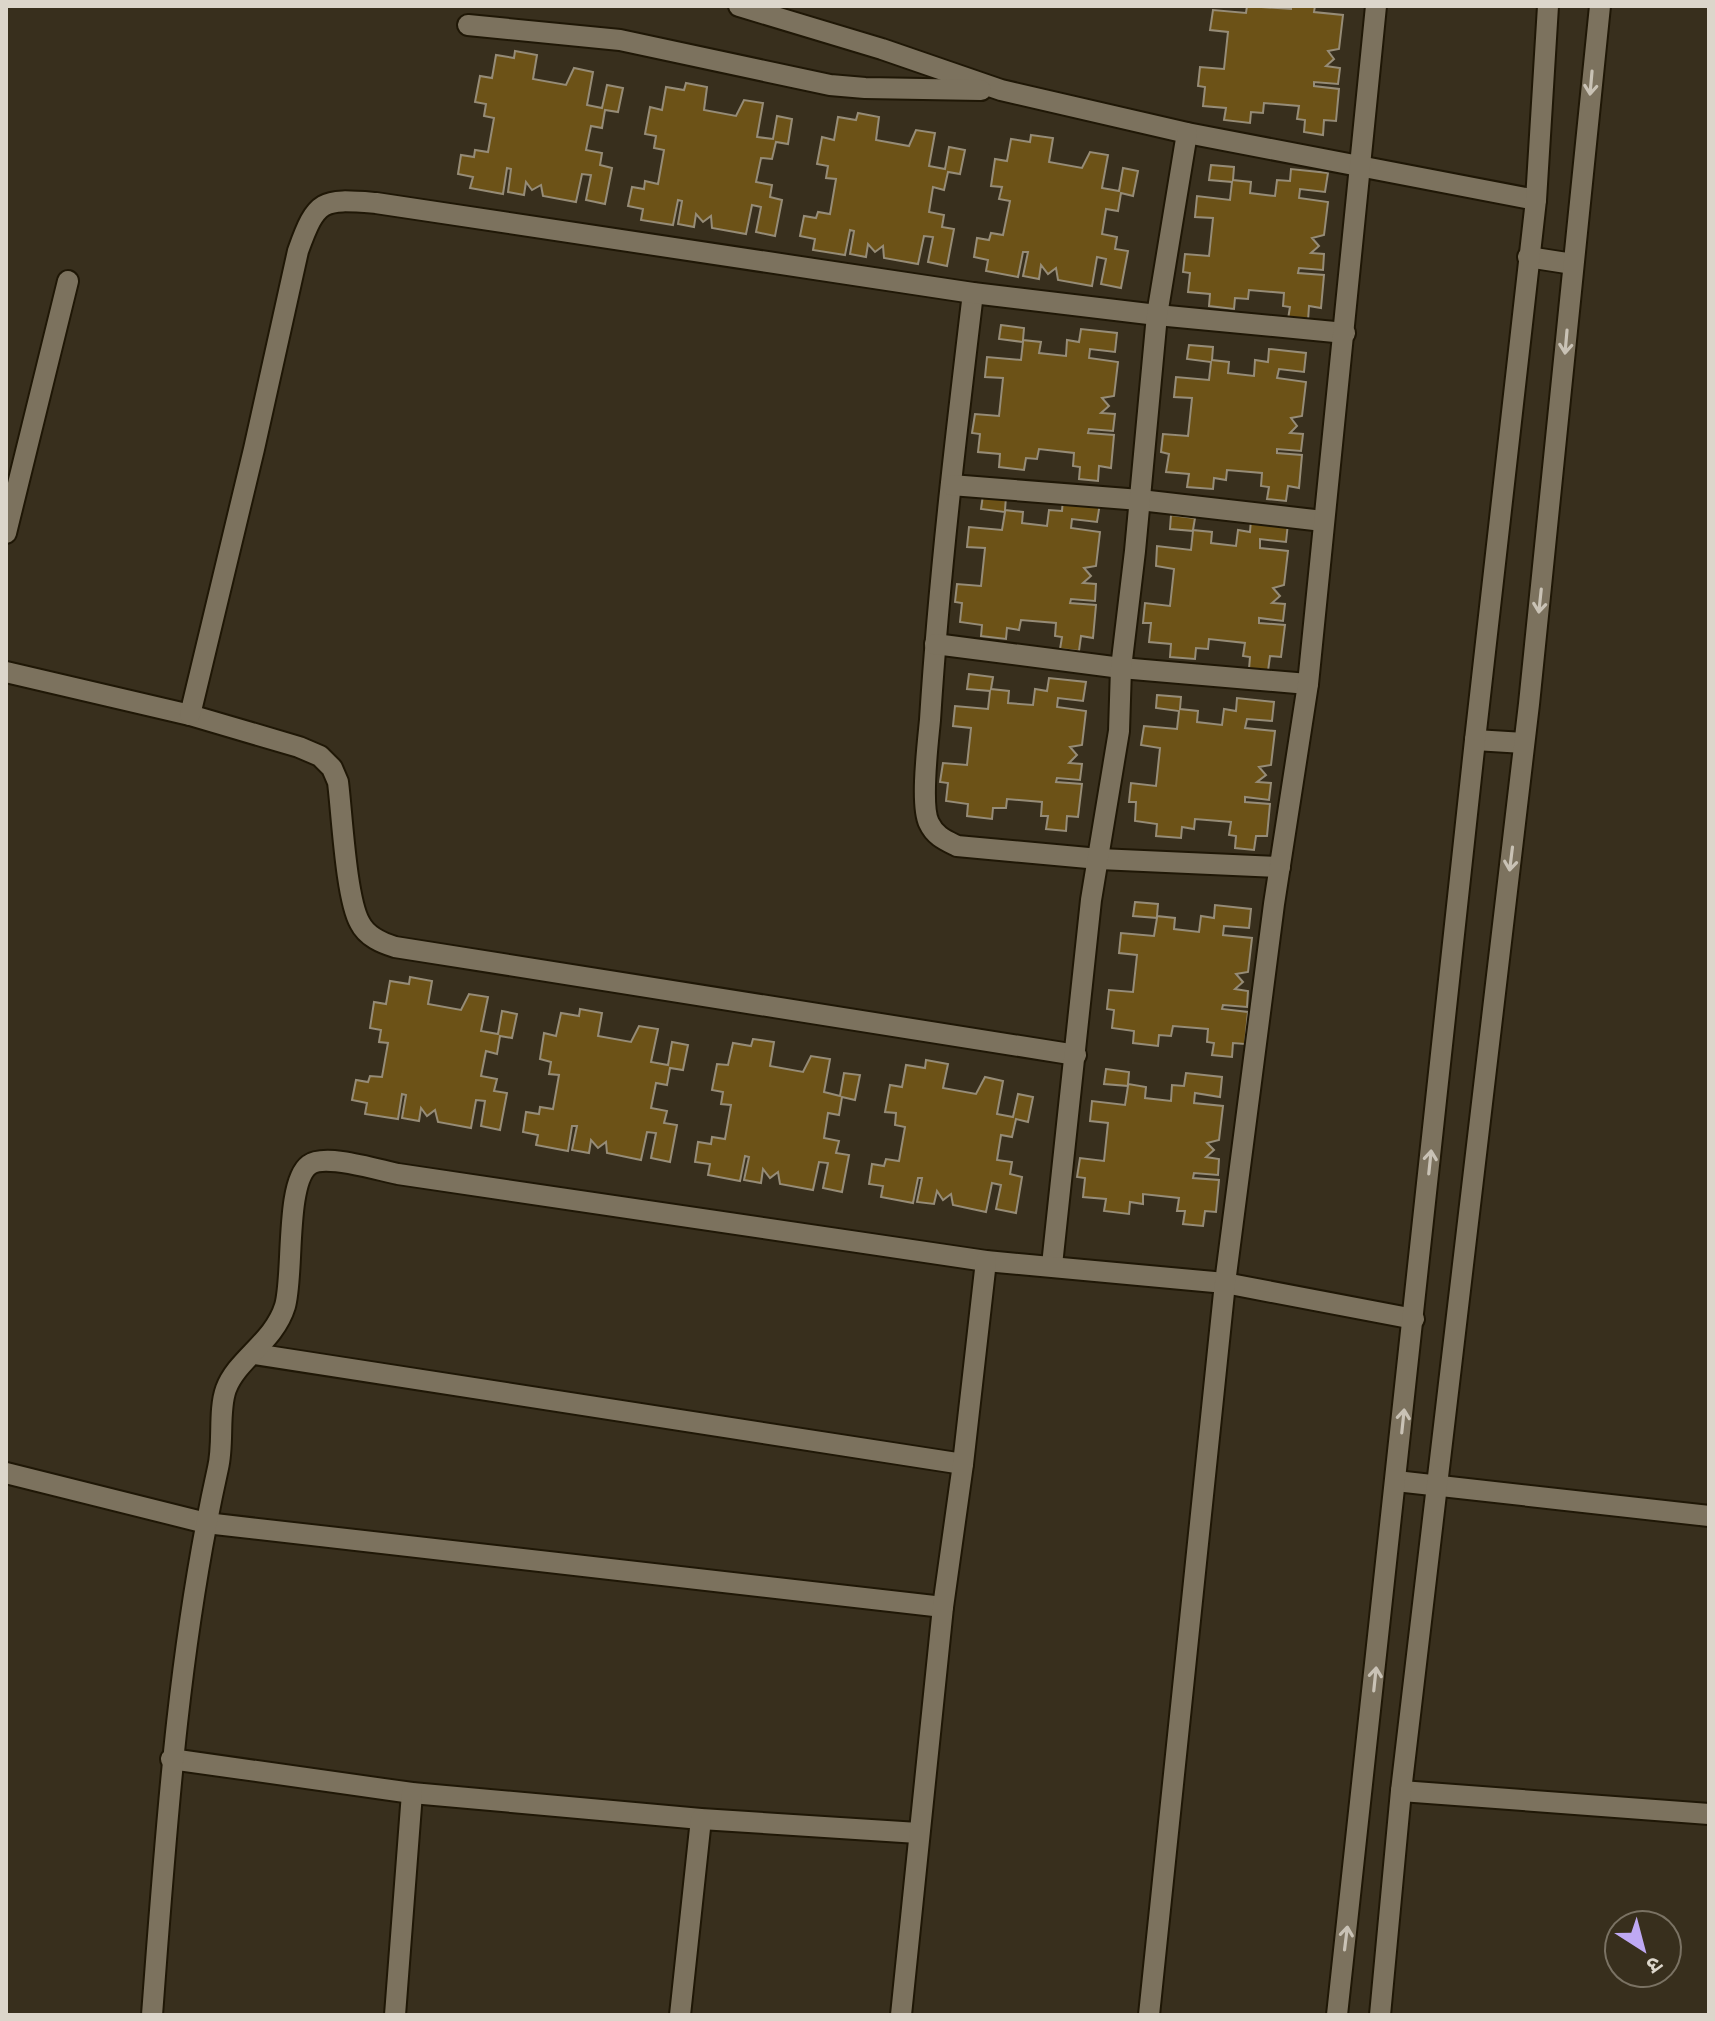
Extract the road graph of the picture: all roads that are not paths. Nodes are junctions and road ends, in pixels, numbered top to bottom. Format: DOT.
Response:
graph roads {
  1 [pos="739,6"];
  2 [pos="1376,6"];
  3 [pos="1548,6"];
  4 [pos="1600,6"];
  5 [pos="468,25"];
  6 [pos="1001,90"];
  7 [pos="1187,133"];
  8 [pos="1361,168"];
  9 [pos="1536,200"];
  10 [pos="1528,257"];
  11 [pos="1573,264"];
  12 [pos="68,281"];
  13 [pos="973,293"];
  14 [pos="1157,315"];
  15 [pos="1345,333"];
  16 [pos="951,485"];
  17 [pos="1140,500"];
  18 [pos="1323,521"];
  19 [pos="6,533"];
  20 [pos="935,644"];
  21 [pos="1121,668"];
  22 [pos="6,672"];
  23 [pos="1308,684"];
  24 [pos="190,715"];
  25 [pos="1475,740"];
  26 [pos="1524,743"];
  27 [pos="1099,859"];
  28 [pos="1280,867"];
  29 [pos="1076,1055"];
  30 [pos="986,1261"];
  31 [pos="1052,1265"];
  32 [pos="1225,1283"];
  33 [pos="1414,1319"];
  34 [pos="254,1354"];
  35 [pos="963,1464"];
  36 [pos="6,1473"];
  37 [pos="1396,1481"];
  38 [pos="1439,1484"];
  39 [pos="1709,1516"];
  40 [pos="206,1523"];
  41 [pos="943,1607"];
  42 [pos="171,1759"];
  43 [pos="1401,1791"];
  44 [pos="412,1793"];
  45 [pos="1709,1814"];
  46 [pos="701,1819"];
  47 [pos="918,1833"];
  48 [pos="152,2015"];
  49 [pos="395,2015"];
  50 [pos="680,2015"];
  51 [pos="901,2015"];
  52 [pos="1149,2015"];
  53 [pos="1337,2015"];
  54 [pos="1380,2015"];
  1 -- 6 [label="street"];
  2 -- 8 [label="street"];
  3 -- 9 [label="street"];
  4 -- 11 [label="street, one-way"];
  5 -- 6 [label="street"];
  6 -- 7 [label="street"];
  7 -- 8 [label="street"];
  7 -- 14 [label="street"];
  8 -- 9 [label="street"];
  8 -- 15 [label="street"];
  9 -- 10 [label="street"];
  10 -- 11 [label="street"];
  10 -- 25 [label="street"];
  11 -- 26 [label="street, one-way"];
  12 -- 19 [label="street"];
  13 -- 14 [label="street"];
  13 -- 16 [label="street"];
  13 -- 24 [label="street"];
  14 -- 15 [label="street"];
  14 -- 17 [label="street"];
  15 -- 18 [label="street"];
  16 -- 17 [label="street"];
  16 -- 20 [label="street"];
  17 -- 18 [label="street"];
  17 -- 21 [label="street"];
  18 -- 23 [label="street"];
  20 -- 21 [label="street"];
  20 -- 27 [label="street"];
  21 -- 23 [label="street"];
  21 -- 27 [label="street"];
  22 -- 24 [label="street"];
  23 -- 28 [label="street"];
  24 -- 29 [label="street"];
  25 -- 26 [label="street"];
  33 -- 25 [label="street, one-way"];
  26 -- 38 [label="street, one-way"];
  27 -- 28 [label="street"];
  27 -- 29 [label="street"];
  28 -- 32 [label="street"];
  29 -- 31 [label="street"];
  30 -- 31 [label="street"];
  30 -- 34 [label="street"];
  30 -- 35 [label="street"];
  31 -- 32 [label="street"];
  32 -- 33 [label="street"];
  32 -- 52 [label="street"];
  37 -- 33 [label="street, one-way"];
  34 -- 35 [label="street"];
  34 -- 40 [label="street"];
  35 -- 41 [label="street"];
  36 -- 40 [label="street"];
  37 -- 38 [label="street"];
  53 -- 37 [label="street, one-way"];
  38 -- 39 [label="street"];
  38 -- 43 [label="street"];
  40 -- 41 [label="street"];
  40 -- 42 [label="street"];
  41 -- 47 [label="street"];
  42 -- 44 [label="street"];
  42 -- 48 [label="street"];
  43 -- 45 [label="street"];
  43 -- 54 [label="street"];
  44 -- 46 [label="street"];
  44 -- 49 [label="street"];
  46 -- 47 [label="street"];
  46 -- 50 [label="street"];
  47 -- 51 [label="street"];
}
